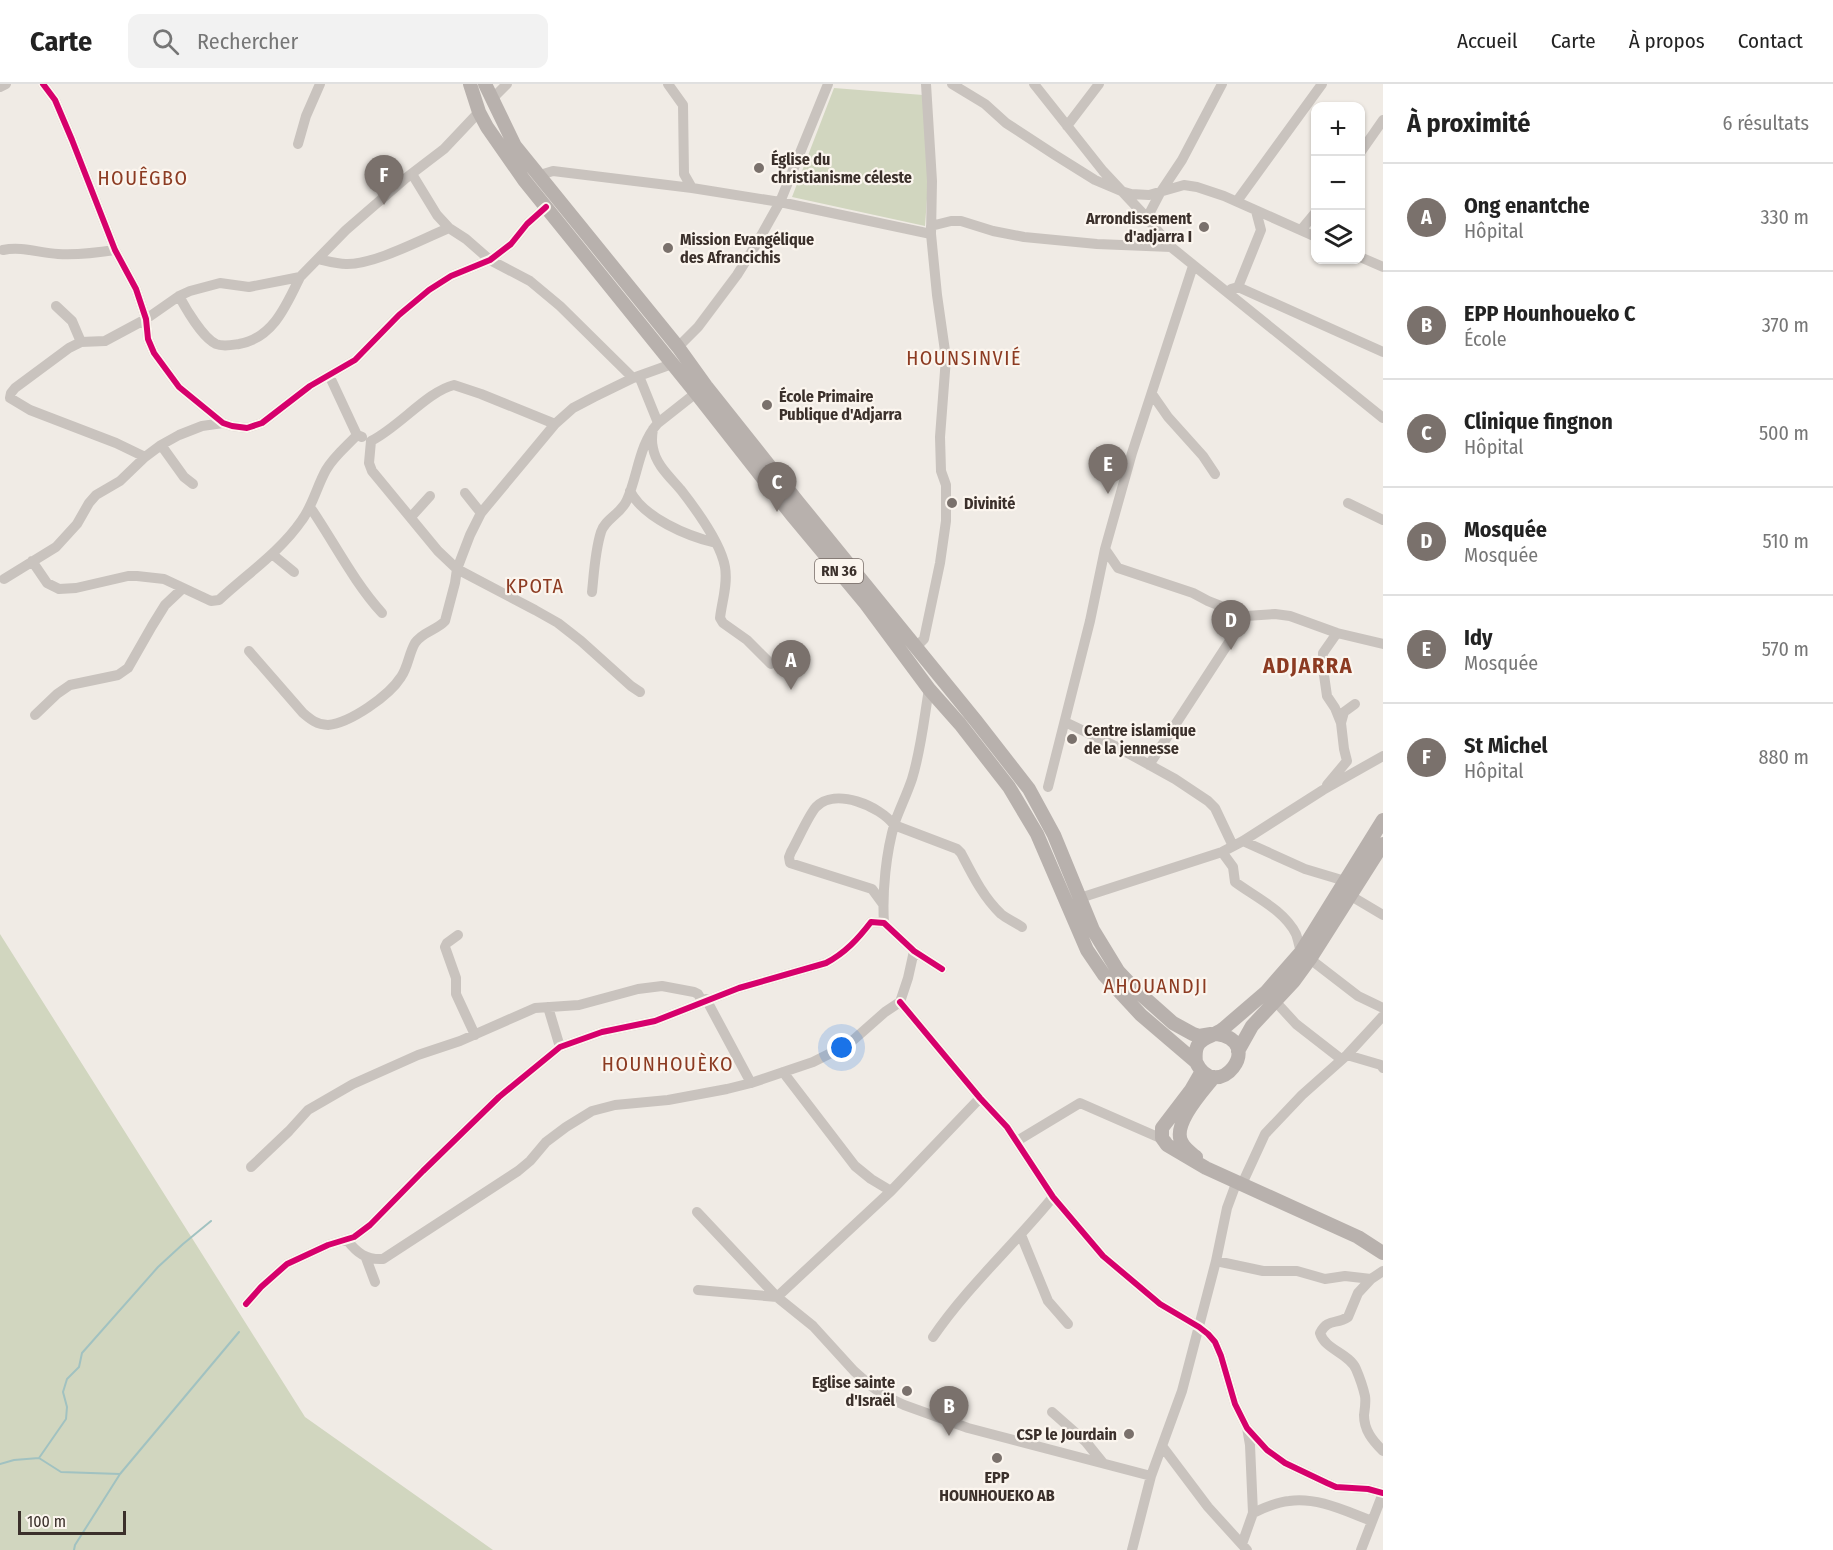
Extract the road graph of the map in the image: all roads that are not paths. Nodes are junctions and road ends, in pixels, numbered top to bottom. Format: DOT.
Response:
graph roads {
  1 [pos="6,84"];
  2 [pos="43,84"];
  3 [pos="320,84"];
  4 [pos="470,84"];
  5 [pos="485,84"];
  6 [pos="507,84"];
  7 [pos="668,84"];
  8 [pos="828,84"];
  9 [pos="926,84"];
  10 [pos="952,84"];
  11 [pos="1099,84"];
  12 [pos="1222,84"];
  13 [pos="1322,84"];
  14 [pos="1036,85"];
  15 [pos="0,87"];
  16 [pos="492,99"];
  17 [pos="479,112"];
  18 [pos="1383,120"];
  19 [pos="1067,126"];
  20 [pos="298,144"];
  21 [pos="1365,146"];
  22 [pos="1182,160"];
  23 [pos="412,174"];
  24 [pos="540,175"];
  25 [pos="1184,185"];
  26 [pos="692,188"];
  27 [pos="1121,191"];
  28 [pos="1160,193"];
  29 [pos="1237,201"];
  30 [pos="780,202"];
  31 [pos="546,207"];
  32 [pos="1256,211"];
  33 [pos="1147,218"];
  34 [pos="1311,218"];
  35 [pos="1281,221"];
  36 [pos="449,228"];
  37 [pos="931,230"];
  38 [pos="1261,230"];
  39 [pos="1301,230"];
  40 [pos="1311,235"];
  41 [pos="1172,247"];
  42 [pos="3,250"];
  43 [pos="115,250"];
  44 [pos="318,259"];
  45 [pos="1365,259"];
  46 [pos="490,260"];
  47 [pos="1193,266"];
  48 [pos="1383,267"];
  49 [pos="300,278"];
  50 [pos="1238,287"];
  51 [pos="1225,291"];
  52 [pos="179,296"];
  53 [pos="56,306"];
  54 [pos="146,319"];
  55 [pos="81,342"];
  56 [pos="678,347"];
  57 [pos="1383,352"];
  58 [pos="672,364"];
  59 [pos="329,375"];
  60 [pos="636,377"];
  61 [pos="696,393"];
  62 [pos="1152,394"];
  63 [pos="1383,418"];
  64 [pos="224,423"];
  65 [pos="555,424"];
  66 [pos="655,426"];
  67 [pos="357,435"];
  68 [pos="370,441"];
  69 [pos="161,445"];
  70 [pos="145,458"];
  71 [pos="1215,474"];
  72 [pos="193,484"];
  73 [pos="630,491"];
  74 [pos="465,493"];
  75 [pos="430,496"];
  76 [pos="1348,503"];
  77 [pos="310,507"];
  78 [pos="481,513"];
  79 [pos="411,517"];
  80 [pos="1383,520"];
  81 [pos="716,543"];
  82 [pos="1105,549"];
  83 [pos="272,554"];
  84 [pos="32,561"];
  85 [pos="1118,568"];
  86 [pos="457,569"];
  87 [pos="294,572"];
  88 [pos="4,579"];
  89 [pos="1097,579"];
  90 [pos="183,588"];
  91 [pos="592,592"];
  92 [pos="382,613"];
  93 [pos="1246,616"];
  94 [pos="1337,633"];
  95 [pos="1383,644"];
  96 [pos="916,647"];
  97 [pos="249,651"];
  98 [pos="771,664"];
  99 [pos="929,689"];
  100 [pos="640,692"];
  101 [pos="1355,704"];
  102 [pos="35,715"];
  103 [pos="1065,722"];
  104 [pos="1341,723"];
  105 [pos="1383,756"];
  106 [pos="1149,765"];
  107 [pos="1048,787"];
  108 [pos="1323,790"];
  109 [pos="1383,820"];
  110 [pos="894,825"];
  111 [pos="1238,843"];
  112 [pos="1383,844"];
  113 [pos="1222,852"];
  114 [pos="1345,881"];
  115 [pos="1352,896"];
  116 [pos="1080,898"];
  117 [pos="883,904"];
  118 [pos="1383,915"];
  119 [pos="884,923"];
  120 [pos="1022,927"];
  121 [pos="458,935"];
  122 [pos="914,951"];
  123 [pos="1305,956"];
  124 [pos="942,969"];
  125 [pos="704,1000"];
  126 [pos="1275,1001"];
  127 [pos="900,1002"];
  128 [pos="548,1007"];
  129 [pos="1383,1008"];
  130 [pos="1383,1017"];
  131 [pos="1214,1034"];
  132 [pos="475,1035"];
  133 [pos="560,1047"];
  134 [pos="1238,1051"];
  135 [pos="1344,1057"];
  136 [pos="1382,1066"];
  137 [pos="1204,1070"];
  138 [pos="783,1072"];
  139 [pos="751,1083"];
  140 [pos="980,1098"];
  141 [pos="1017,1141"];
  142 [pos="1164,1141"];
  143 [pos="1181,1141"];
  144 [pos="251,1167"];
  145 [pos="1206,1168"];
  146 [pos="1240,1183"];
  147 [pos="891,1191"];
  148 [pos="1053,1197"];
  149 [pos="697,1212"];
  150 [pos="1021,1235"];
  151 [pos="347,1240"];
  152 [pos="1383,1252"];
  153 [pos="366,1258"];
  154 [pos="1216,1261"];
  155 [pos="1383,1271"];
  156 [pos="1371,1279"];
  157 [pos="375,1282"];
  158 [pos="698,1290"];
  159 [pos="777,1297"];
  160 [pos="246,1304"];
  161 [pos="1068,1324"];
  162 [pos="1199,1327"];
  163 [pos="933,1337"];
  164 [pos="1052,1412"];
  165 [pos="1247,1428"];
  166 [pos="1162,1446"];
  167 [pos="1383,1451"];
  168 [pos="1103,1463"];
  169 [pos="1151,1476"];
  170 [pos="1383,1493"];
  171 [pos="1253,1513"];
  172 [pos="1372,1521"];
  173 [pos="1244,1547"];
  174 [pos="1132,1550"];
  175 [pos="1361,1550"];
  1 -- 15 [label="street"];
  2 -- 43 [label="street"];
  3 -- 20 [label="street"];
  4 -- 17 [label="main road, RN 36"];
  5 -- 16 [label="main road, RN 36"];
  6 -- 16 [label="street"];
  7 -- 26 [label="street"];
  8 -- 30 [label="street"];
  9 -- 37 [label="street"];
  10 -- 27 [label="street"];
  11 -- 19 [label="street"];
  12 -- 22 [label="street"];
  13 -- 29 [label="street"];
  14 -- 19 [label="street"];
  16 -- 24 [label="main road, RN 36"];
  17 -- 23 [label="street"];
  17 -- 31 [label="main road, RN 36"];
  18 -- 21 [label="street"];
  19 -- 27 [label="street"];
  22 -- 25 [label="street"];
  22 -- 28 [label="street"];
  23 -- 36 [label="street"];
  23 -- 44 [label="street"];
  24 -- 26 [label="street"];
  24 -- 56 [label="main road, RN 36"];
  25 -- 28 [label="street"];
  25 -- 29 [label="street"];
  26 -- 30 [label="street"];
  27 -- 28 [label="street"];
  27 -- 33 [label="street"];
  28 -- 33 [label="street"];
  29 -- 32 [label="street"];
  30 -- 37 [label="street"];
  30 -- 56 [label="street"];
  31 -- 46 [label="street"];
  31 -- 58 [label="main road, RN 36"];
  32 -- 35 [label="street"];
  32 -- 38 [label="street"];
  33 -- 41 [label="street"];
  34 -- 39 [label="street"];
  35 -- 38 [label="street"];
  35 -- 39 [label="street"];
  36 -- 44 [label="street"];
  36 -- 46 [label="street"];
  37 -- 41 [label="street"];
  37 -- 96 [label="street"];
  38 -- 50 [label="street"];
  39 -- 40 [label="street"];
  41 -- 47 [label="street"];
  42 -- 43 [label="street"];
  43 -- 54 [label="street"];
  44 -- 49 [label="street"];
  45 -- 48 [label="street"];
  46 -- 59 [label="street"];
  46 -- 60 [label="street"];
  47 -- 51 [label="street"];
  47 -- 62 [label="street"];
  49 -- 52 [label="street"];
  49 -- 52 [label="street"];
  50 -- 51 [label="street"];
  50 -- 57 [label="street"];
  51 -- 63 [label="street"];
  52 -- 54 [label="street"];
  53 -- 55 [label="street"];
  54 -- 55 [label="street"];
  54 -- 64 [label="street"];
  55 -- 70 [label="street"];
  56 -- 96 [label="main road, RN 36"];
  58 -- 60 [label="street"];
  58 -- 61 [label="main road, RN 36"];
  59 -- 64 [label="street"];
  59 -- 67 [label="street"];
  60 -- 65 [label="street"];
  60 -- 66 [label="street"];
  61 -- 66 [label="street"];
  61 -- 99 [label="main road, RN 36"];
  62 -- 71 [label="street"];
  62 -- 82 [label="street"];
  64 -- 69 [label="street"];
  65 -- 68 [label="street"];
  65 -- 78 [label="street"];
  66 -- 73 [label="street"];
  66 -- 81 [label="street"];
  67 -- 68 [label="street"];
  67 -- 77 [label="street"];
  68 -- 79 [label="street"];
  69 -- 70 [label="street"];
  69 -- 72 [label="street"];
  70 -- 84 [label="street"];
  73 -- 81 [label="street"];
  73 -- 91 [label="street"];
  74 -- 78 [label="street"];
  75 -- 79 [label="street"];
  76 -- 80 [label="street"];
  77 -- 83 [label="street"];
  77 -- 92 [label="street"];
  78 -- 86 [label="street"];
  79 -- 86 [label="street"];
  81 -- 98 [label="street"];
  82 -- 85 [label="street"];
  82 -- 89 [label="street"];
  83 -- 87 [label="street"];
  83 -- 90 [label="street"];
  84 -- 88 [label="street"];
  84 -- 90 [label="street"];
  85 -- 89 [label="street"];
  85 -- 93 [label="street"];
  86 -- 97 [label="street"];
  86 -- 100 [label="street"];
  89 -- 103 [label="street"];
  90 -- 102 [label="street"];
  93 -- 94 [label="street"];
  93 -- 106 [label="street"];
  94 -- 95 [label="street"];
  94 -- 104 [label="street"];
  96 -- 116 [label="main road, RN 36"];
  99 -- 110 [label="street"];
  99 -- 137 [label="main road, RN 36"];
  101 -- 104 [label="street"];
  103 -- 106 [label="street"];
  103 -- 107 [label="street"];
  104 -- 108 [label="street"];
  105 -- 108 [label="street"];
  106 -- 111 [label="street"];
  108 -- 111 [label="street"];
  109 -- 114 [label="main road"];
  110 -- 117 [label="street"];
  110 -- 117 [label="street"];
  110 -- 120 [label="street"];
  111 -- 113 [label="street"];
  111 -- 114 [label="street"];
  112 -- 115 [label="main road"];
  113 -- 116 [label="street"];
  113 -- 123 [label="street"];
  114 -- 123 [label="main road"];
  115 -- 118 [label="street"];
  115 -- 123 [label="main road"];
  116 -- 131 [label="main road, RN 36"];
  117 -- 119 [label="street"];
  119 -- 122 [label="street"];
  119 -- 125 [label="street"];
  121 -- 132 [label="street"];
  122 -- 124 [label="street"];
  122 -- 127 [label="street"];
  123 -- 126 [label="main road"];
  123 -- 129 [label="street"];
  123 -- 131 [label="main road"];
  125 -- 128 [label="street"];
  125 -- 133 [label="street"];
  125 -- 139 [label="street"];
  126 -- 134 [label="main road"];
  126 -- 135 [label="street"];
  127 -- 138 [label="street"];
  127 -- 140 [label="street"];
  128 -- 132 [label="street"];
  128 -- 133 [label="street"];
  130 -- 135 [label="street"];
  131 -- 134 [label="main road"];
  131 -- 137 [label="main road"];
  132 -- 144 [label="street"];
  133 -- 151 [label="street"];
  134 -- 137 [label="main road"];
  135 -- 136 [label="street"];
  135 -- 146 [label="street"];
  137 -- 142 [label="main road"];
  137 -- 143 [label="main road"];
  138 -- 139 [label="street"];
  138 -- 147 [label="street"];
  139 -- 153 [label="street"];
  140 -- 141 [label="street"];
  140 -- 147 [label="street"];
  141 -- 142 [label="street"];
  141 -- 148 [label="street"];
  142 -- 143 [label="street"];
  142 -- 145 [label="main road"];
  143 -- 145 [label="main road"];
  145 -- 146 [label="main road"];
  146 -- 152 [label="main road"];
  146 -- 154 [label="street"];
  147 -- 159 [label="street"];
  148 -- 150 [label="street"];
  148 -- 162 [label="street"];
  149 -- 159 [label="street"];
  150 -- 161 [label="street"];
  150 -- 163 [label="street"];
  151 -- 153 [label="street"];
  151 -- 160 [label="street"];
  153 -- 157 [label="street"];
  154 -- 156 [label="street"];
  154 -- 162 [label="street"];
  155 -- 156 [label="street"];
  156 -- 167 [label="street"];
  158 -- 159 [label="street"];
  159 -- 168 [label="street"];
  162 -- 165 [label="street"];
  162 -- 166 [label="street"];
  164 -- 168 [label="street"];
  165 -- 170 [label="street"];
  165 -- 171 [label="street"];
  166 -- 169 [label="street"];
  166 -- 173 [label="street"];
  168 -- 169 [label="street"];
  169 -- 174 [label="street"];
  170 -- 172 [label="street"];
  171 -- 172 [label="street"];
  171 -- 173 [label="street"];
  172 -- 175 [label="street"];
}
